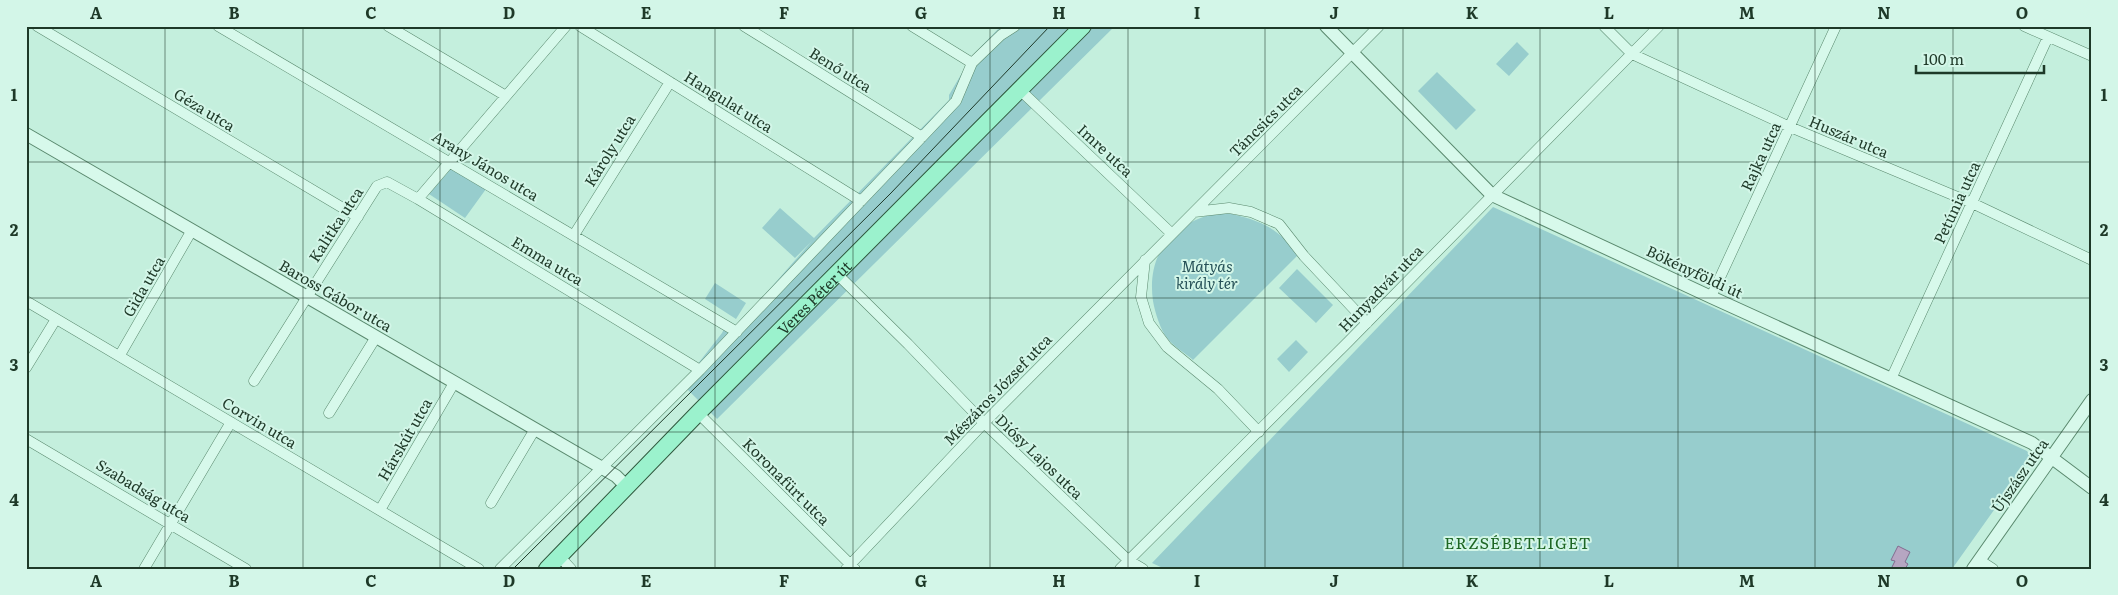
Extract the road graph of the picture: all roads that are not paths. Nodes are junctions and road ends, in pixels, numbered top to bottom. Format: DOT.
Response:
graph roads {
  1 [pos="37,26"];
  2 [pos="218,26"];
  3 [pos="388,26"];
  4 [pos="580,26"];
  5 [pos="744,26"];
  6 [pos="912,26"];
  7 [pos="1015,26"];
  8 [pos="1083,26"];
  9 [pos="1326,26"];
  10 [pos="1379,26"];
  11 [pos="1604,26"];
  12 [pos="1659,26"];
  13 [pos="1836,26"];
  14 [pos="2024,26"];
  15 [pos="562,27"];
  16 [pos="2048,37"];
  17 [pos="1353,52"];
  18 [pos="1632,54"];
  19 [pos="2092,56"];
  20 [pos="972,63"];
  21 [pos="670,82"];
  22 [pos="1020,90"];
  23 [pos="506,96"];
  24 [pos="1790,128"];
  25 [pos="26,134"];
  26 [pos="922,137"];
  27 [pos="450,161"];
  28 [pos="377,186"];
  29 [pos="1492,195"];
  30 [pos="418,199"];
  31 [pos="861,201"];
  32 [pos="1972,203"];
  33 [pos="1194,212"];
  34 [pos="358,217"];
  35 [pos="192,230"];
  36 [pos="1171,233"];
  37 [pos="574,235"];
  38 [pos="1145,260"];
  39 [pos="2092,260"];
  40 [pos="837,274"];
  41 [pos="306,297"];
  42 [pos="1711,297"];
  43 [pos="26,301"];
  44 [pos="56,319"];
  45 [pos="1367,323"];
  46 [pos="737,332"];
  47 [pos="376,337"];
  48 [pos="120,355"];
  49 [pos="26,368"];
  50 [pos="700,370"];
  51 [pos="1891,379"];
  52 [pos="254,381"];
  53 [pos="454,383"];
  54 [pos="2092,400"];
  55 [pos="329,413"];
  56 [pos="698,413"];
  57 [pos="231,422"];
  58 [pos="984,423"];
  59 [pos="535,429"];
  60 [pos="1259,432"];
  61 [pos="26,438"];
  62 [pos="2051,458"];
  63 [pos="603,468"];
  64 [pos="627,486"];
  65 [pos="2092,488"];
  66 [pos="491,503"];
  67 [pos="380,510"];
  68 [pos="171,524"];
  69 [pos="559,556"];
  70 [pos="1128,560"];
  71 [pos="1976,564"];
  72 [pos="850,567"];
  73 [pos="144,569"];
  74 [pos="246,569"];
  75 [pos="479,569"];
  76 [pos="500,569"];
  77 [pos="547,569"];
  78 [pos="572,569"];
  79 [pos="1120,569"];
  80 [pos="1143,569"];
  81 [pos="1993,569"];
  1 -- 34 [label="street, Géza utca"];
  2 -- 27 [label="street, Arany János utca"];
  3 -- 23 [label="street"];
  4 -- 21 [label="street, Hangulat utca"];
  5 -- 26 [label="street, Benő utca"];
  6 -- 20 [label="street"];
  7 -- 20 [label="street, Veres Péter út"];
  8 -- 22 [label="main road, Veres Péter út"];
  9 -- 17 [label="street, Bökényföldi út"];
  10 -- 17 [label="street, Táncsics utca"];
  11 -- 18 [label="street, Huszár utca"];
  12 -- 18 [label="street, Hunyadvár utca"];
  13 -- 24 [label="street, Rajka utca"];
  14 -- 16 [label="street"];
  15 -- 23 [label="street"];
  16 -- 19 [label="street"];
  16 -- 32 [label="street, Petúnia utca"];
  17 -- 29 [label="street, Bökényföldi út"];
  17 -- 33 [label="street, Táncsics utca"];
  18 -- 24 [label="street, Huszár utca"];
  18 -- 29 [label="street, Hunyadvár utca"];
  20 -- 26 [label="street, Veres Péter út"];
  21 -- 31 [label="street, Hangulat utca"];
  21 -- 37 [label="street, Károly utca"];
  22 -- 36 [label="street, Imre utca"];
  22 -- 40 [label="main road, Veres Péter út"];
  23 -- 27 [label="street"];
  24 -- 32 [label="street, Huszár utca"];
  24 -- 42 [label="street, Rajka utca"];
  25 -- 35 [label="street, Baross Gábor utca"];
  26 -- 31 [label="street, Veres Péter út"];
  27 -- 30 [label="street"];
  27 -- 37 [label="street, Arany János utca"];
  28 -- 30 [label="street, Emma utca"];
  28 -- 34 [label="street, Kalitka utca"];
  29 -- 42 [label="street, Bökényföldi út"];
  29 -- 45 [label="street, Hunyadvár utca"];
  30 -- 50 [label="street, Emma utca"];
  31 -- 46 [label="street, Veres Péter út"];
  32 -- 39 [label="street, Huszár utca"];
  32 -- 51 [label="street, Petúnia utca"];
  33 -- 36 [label="street, Táncsics utca"];
  33 -- 45 [label="street"];
  34 -- 41 [label="street, Kalitka utca"];
  35 -- 41 [label="street, Baross Gábor utca"];
  35 -- 48 [label="street, Gida utca"];
  36 -- 38 [label="street, Mészáros József utca"];
  37 -- 46 [label="street, Arany János utca"];
  38 -- 58 [label="street, Mészáros József utca"];
  38 -- 60 [label="street"];
  40 -- 56 [label="main road, Veres Péter út"];
  40 -- 58 [label="street, Diósy Lajos utca"];
  41 -- 47 [label="street, Baross Gábor utca"];
  41 -- 52 [label="street, Kalitka utca"];
  42 -- 51 [label="street, Bökényföldi út"];
  43 -- 44 [label="street, Corvin utca"];
  44 -- 48 [label="street, Corvin utca"];
  44 -- 49 [label="street"];
  45 -- 60 [label="street, Hunyadvár utca"];
  46 -- 50 [label="street, Veres Péter út"];
  47 -- 53 [label="street, Baross Gábor utca"];
  47 -- 55 [label="street"];
  48 -- 57 [label="street, Corvin utca"];
  50 -- 63 [label="street, Veres Péter út"];
  51 -- 62 [label="street, Bökényföldi út"];
  53 -- 59 [label="street, Baross Gábor utca"];
  53 -- 67 [label="street, Hárskút utca"];
  54 -- 62 [label="street, Újszász utca"];
  56 -- 64 [label="main road, Veres Péter út"];
  56 -- 72 [label="street, Koronafürt utca"];
  57 -- 67 [label="street, Corvin utca"];
  57 -- 68 [label="street"];
  58 -- 70 [label="street, Diósy Lajos utca"];
  58 -- 72 [label="street, Mészáros József utca"];
  59 -- 63 [label="street, Baross Gábor utca"];
  59 -- 66 [label="street"];
  60 -- 70 [label="street, Hunyadvár utca"];
  61 -- 68 [label="street, Szabadság utca"];
  62 -- 65 [label="street, Bökényföldi út"];
  62 -- 71 [label="street, Újszász utca"];
  63 -- 64 [label="street, Baross Gábor utca"];
  63 -- 76 [label="street, Veres Péter út"];
  64 -- 69 [label="main road, Veres Péter út"];
  67 -- 75 [label="street, Corvin utca"];
  68 -- 73 [label="street"];
  68 -- 74 [label="street, Szabadság utca"];
  69 -- 77 [label="main road, Veres Péter út"];
  69 -- 78 [label="street"];
  70 -- 79 [label="street, Hunyadvár utca"];
  70 -- 80 [label="street, Diósy Lajos utca"];
  71 -- 81 [label="street"];
}
